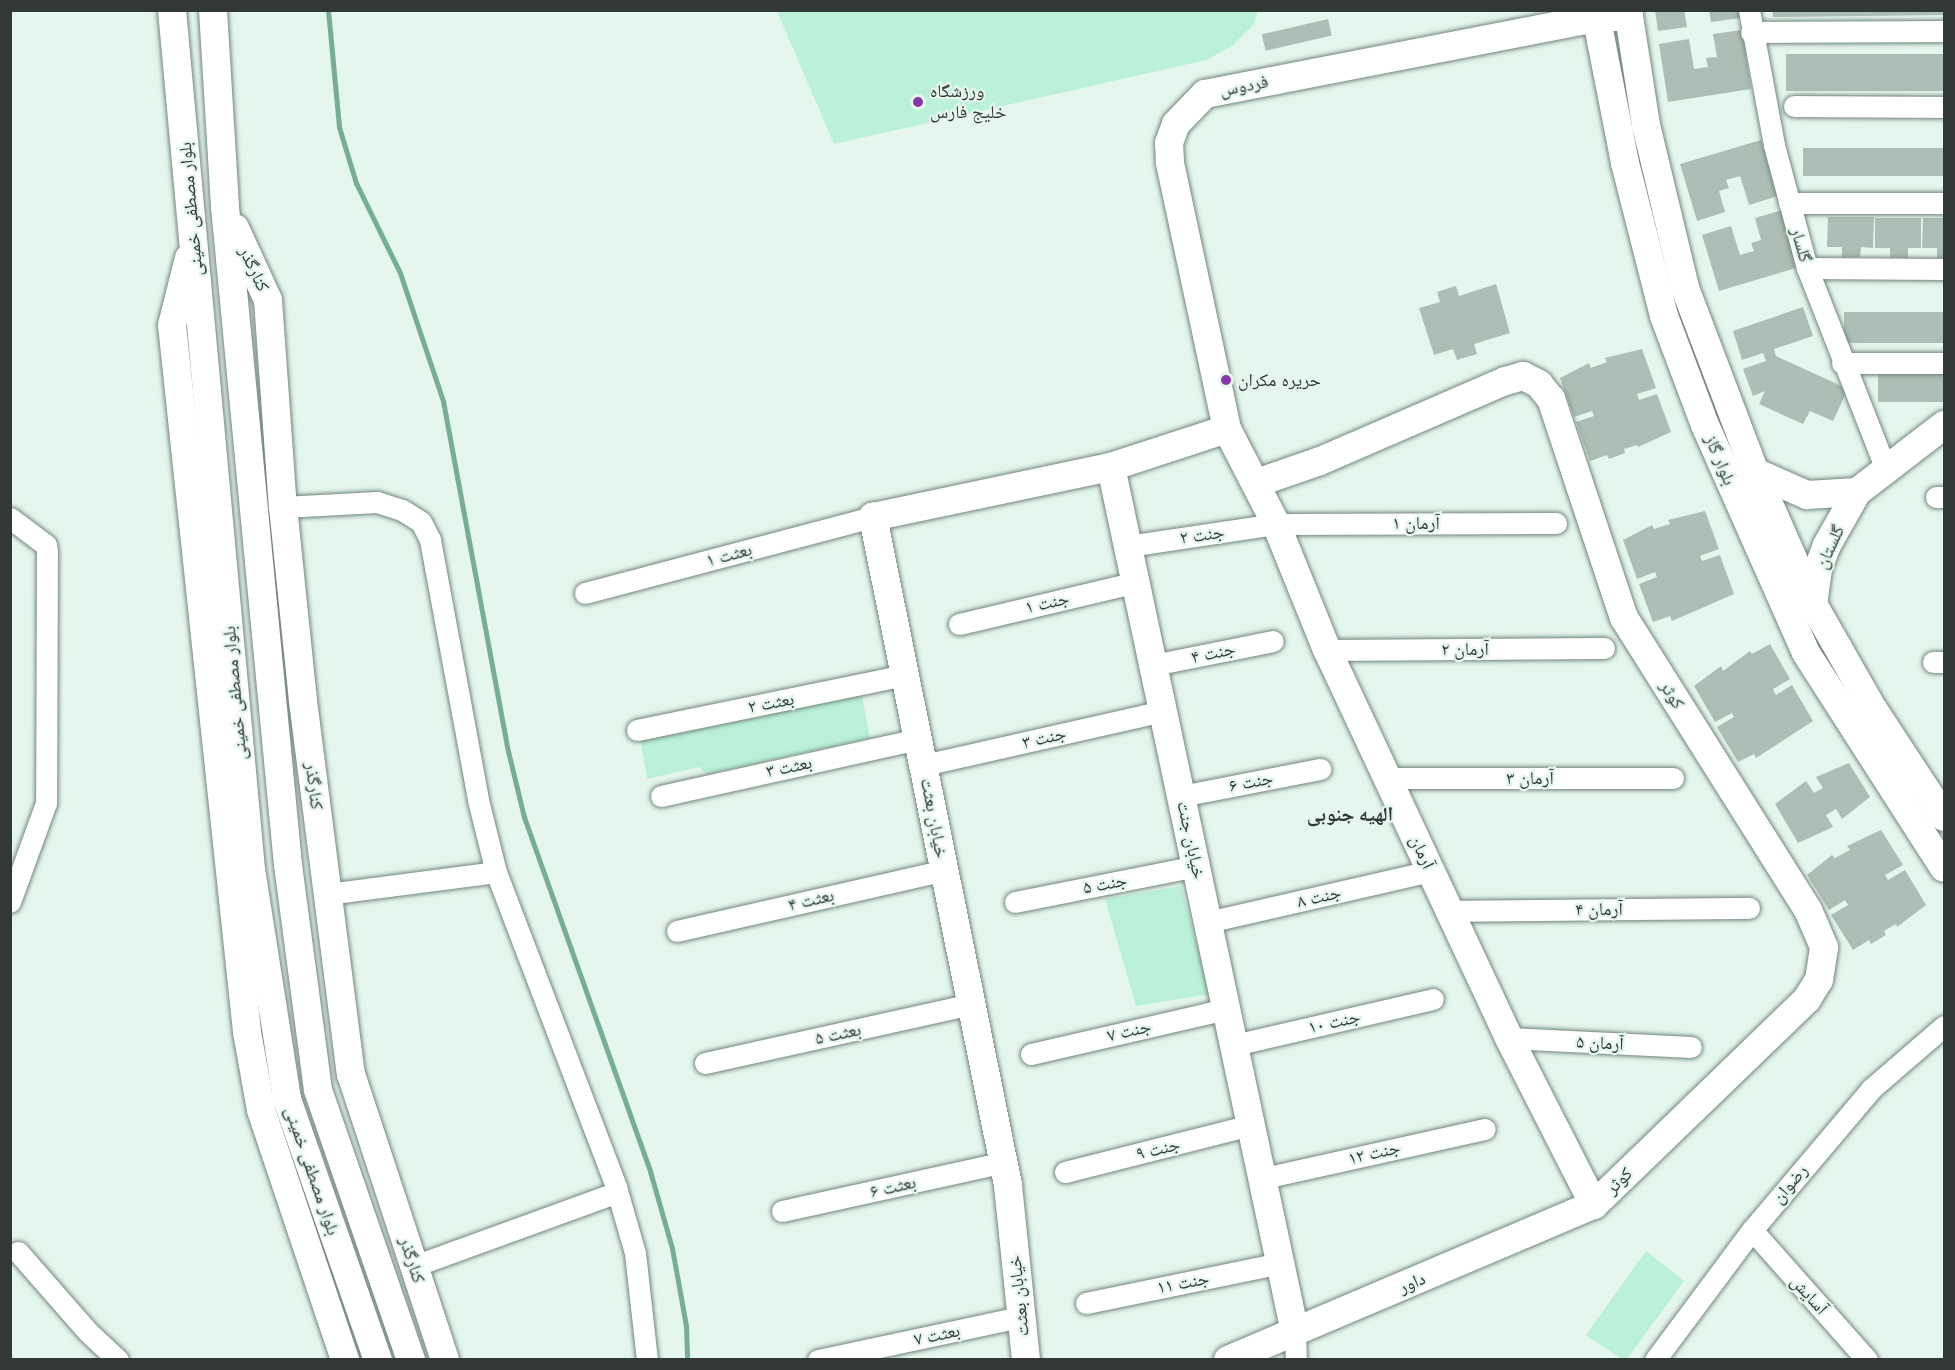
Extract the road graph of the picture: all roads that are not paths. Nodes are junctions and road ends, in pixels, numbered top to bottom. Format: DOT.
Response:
graph roads {
  1 [pos="213,10"];
  2 [pos="177,11"];
  3 [pos="1628,13"];
  4 [pos="1595,14"];
  5 [pos="1750,21"];
  6 [pos="1944,31"];
  7 [pos="1794,106"];
  8 [pos="1944,107"];
  9 [pos="1788,203"];
  10 [pos="1944,203"];
  11 [pos="225,207"];
  12 [pos="194,239"];
  13 [pos="1807,268"];
  14 [pos="1944,269"];
  15 [pos="1842,363"];
  16 [pos="1944,363"];
  17 [pos="1944,425"];
  18 [pos="1227,429"];
  19 [pos="1111,467"];
  20 [pos="1886,470"];
  21 [pos="1755,472"];
  22 [pos="1257,483"];
  23 [pos="1857,492"];
  24 [pos="283,507"];
  25 [pos="873,517"];
  26 [pos="10,518"];
  27 [pos="1557,523"];
  28 [pos="1276,524"];
  29 [pos="1128,546"];
  30 [pos="1136,582"];
  31 [pos="585,593"];
  32 [pos="1813,604"];
  33 [pos="959,624"];
  34 [pos="1272,640"];
  35 [pos="1604,648"];
  36 [pos="1327,650"];
  37 [pos="1153,665"];
  38 [pos="905,675"];
  39 [pos="1164,711"];
  40 [pos="637,730"];
  41 [pos="921,752"];
  42 [pos="1320,769"];
  43 [pos="1387,778"];
  44 [pos="1673,778"];
  45 [pos="661,795"];
  46 [pos="1181,795"];
  47 [pos="1944,817"];
  48 [pos="1196,866"];
  49 [pos="1944,868"];
  50 [pos="945,870"];
  51 [pos="1431,871"];
  52 [pos="496,872"];
  53 [pos="327,894"];
  54 [pos="10,902"];
  55 [pos="1015,902"];
  56 [pos="1749,908"];
  57 [pos="1449,910"];
  58 [pos="1208,922"];
  59 [pos="677,930"];
  60 [pos="1433,999"];
  61 [pos="972,1004"];
  62 [pos="1226,1009"];
  63 [pos="1944,1026"];
  64 [pos="1509,1038"];
  65 [pos="1234,1045"];
  66 [pos="1691,1047"];
  67 [pos="1031,1054"];
  68 [pos="705,1063"];
  69 [pos="1251,1125"];
  70 [pos="1485,1129"];
  71 [pos="1004,1162"];
  72 [pos="1065,1172"];
  73 [pos="1264,1178"];
  74 [pos="618,1192"];
  75 [pos="1594,1205"];
  76 [pos="782,1212"];
  77 [pos="1752,1230"];
  78 [pos="18,1252"];
  79 [pos="1281,1263"];
  80 [pos="414,1266"];
  81 [pos="1086,1303"];
  82 [pos="1021,1317"];
  83 [pos="1296,1346"];
  84 [pos="118,1359"];
  85 [pos="345,1359"];
  86 [pos="378,1359"];
  87 [pos="411,1359"];
  88 [pos="445,1359"];
  89 [pos="647,1359"];
  90 [pos="818,1359"];
  91 [pos="1026,1359"];
  92 [pos="1228,1359"];
  93 [pos="1655,1359"];
  94 [pos="1867,1359"];
  1 -- 11 [label="street, بلوار مصطفی خمینی"];
  2 -- 12 [label="street, بلوار مصطفی خمینی"];
  3 -- 4 [label="street, فردوس"];
  3 -- 21 [label="street, بلوار گاز"];
  4 -- 18 [label="street, فردوس"];
  4 -- 49 [label="street, بلوار گاز"];
  5 -- 6 [label="street"];
  5 -- 9 [label="street, گلسار"];
  7 -- 8 [label="street"];
  9 -- 10 [label="street"];
  9 -- 13 [label="street, گلسار"];
  11 -- 24 [label="street, کنارگذر"];
  11 -- 87 [label="street, بلوار مصطفی خمینی"];
  12 -- 85 [label="street"];
  12 -- 86 [label="street, بلوار مصطفی خمینی"];
  13 -- 14 [label="street"];
  13 -- 15 [label="street, گلسار"];
  15 -- 16 [label="street"];
  15 -- 20 [label="street, گلسار"];
  17 -- 20 [label="street, گلستان"];
  18 -- 19 [label="street"];
  18 -- 22 [label="street, آرمان"];
  19 -- 25 [label="street"];
  19 -- 29 [label="street, خیابان جنت"];
  20 -- 23 [label="street, گلستان"];
  21 -- 23 [label="street, گلستان"];
  21 -- 32 [label="street, بلوار گاز"];
  22 -- 28 [label="street, آرمان"];
  22 -- 75 [label="street, کوثر"];
  23 -- 32 [label="street, گلستان"];
  24 -- 52 [label="street"];
  24 -- 53 [label="street, کنارگذر"];
  25 -- 31 [label="street, بعثت ۱"];
  25 -- 38 [label="street, خیابان بعثت"];
  26 -- 54 [label="street"];
  27 -- 28 [label="street, آرمان ۱"];
  28 -- 29 [label="street, جنت ۲"];
  28 -- 36 [label="street, آرمان"];
  29 -- 30 [label="street, خیابان جنت"];
  30 -- 33 [label="street, جنت ۱"];
  30 -- 37 [label="street, خیابان جنت"];
  32 -- 47 [label="street, بلوار گاز"];
  34 -- 37 [label="street, جنت ۴"];
  35 -- 36 [label="street, آرمان ۲"];
  36 -- 43 [label="street, آرمان"];
  37 -- 39 [label="street, خیابان جنت"];
  38 -- 40 [label="street, بعثت ۲"];
  38 -- 41 [label="street, خیابان بعثت"];
  39 -- 41 [label="street, جنت ۳"];
  39 -- 46 [label="street, خیابان جنت"];
  41 -- 45 [label="street, بعثت ۳"];
  41 -- 50 [label="street, خیابان بعثت"];
  42 -- 46 [label="street, جنت ۶"];
  43 -- 44 [label="street, آرمان ۳"];
  43 -- 51 [label="street, آرمان"];
  46 -- 48 [label="street, خیابان جنت"];
  48 -- 55 [label="street, جنت ۵"];
  48 -- 58 [label="street, خیابان جنت"];
  50 -- 59 [label="street, بعثت ۴"];
  50 -- 61 [label="street, خیابان بعثت"];
  51 -- 57 [label="street, آرمان"];
  51 -- 58 [label="street, جنت ۸"];
  52 -- 53 [label="street"];
  52 -- 74 [label="street"];
  53 -- 80 [label="street, کنارگذر"];
  56 -- 57 [label="street, آرمان ۴"];
  57 -- 64 [label="street, آرمان"];
  58 -- 62 [label="street, خیابان جنت"];
  60 -- 65 [label="street, جنت ۱۰"];
  61 -- 68 [label="street, بعثت ۵"];
  61 -- 71 [label="street, خیابان بعثت"];
  62 -- 65 [label="street, خیابان جنت"];
  62 -- 67 [label="street, جنت ۷"];
  63 -- 77 [label="street, رضوان"];
  64 -- 66 [label="street, آرمان ۵"];
  64 -- 75 [label="street, آرمان"];
  65 -- 69 [label="street, خیابان جنت"];
  69 -- 72 [label="street, جنت ۹"];
  69 -- 73 [label="street, خیابان جنت"];
  70 -- 73 [label="street, جنت ۱۲"];
  71 -- 76 [label="street, بعثت ۶"];
  71 -- 82 [label="street, خیابان بعثت"];
  73 -- 79 [label="street, خیابان جنت"];
  74 -- 80 [label="street"];
  74 -- 89 [label="street"];
  75 -- 83 [label="street, داور"];
  77 -- 93 [label="street, رضوان"];
  77 -- 94 [label="street, آسایش"];
  78 -- 84 [label="street"];
  79 -- 81 [label="street, جنت ۱۱"];
  79 -- 83 [label="street, خیابان جنت"];
  80 -- 88 [label="street, کنارگذر"];
  82 -- 90 [label="street, بعثت ۷"];
  82 -- 91 [label="street, خیابان بعثت"];
  83 -- 92 [label="street, داور"];
}
